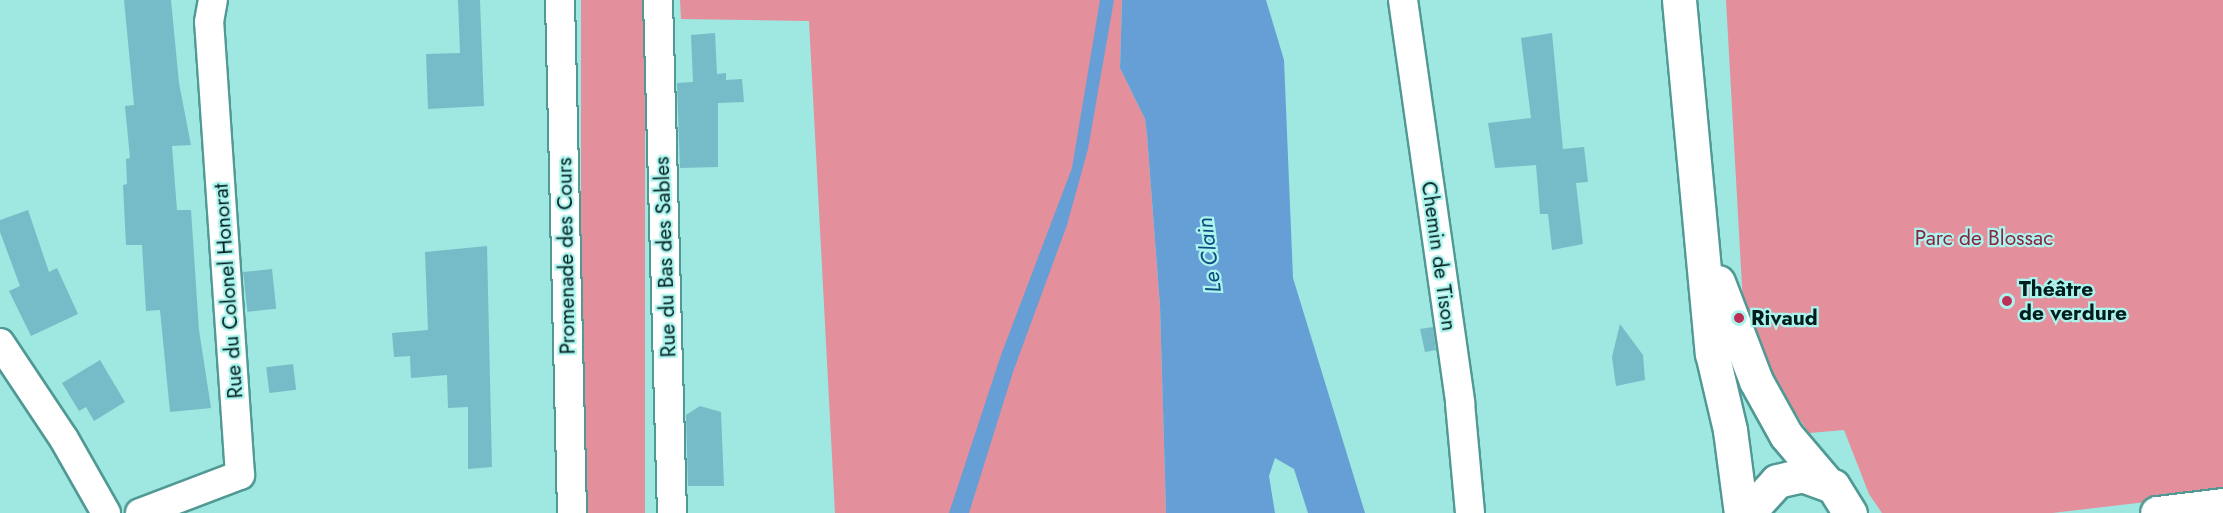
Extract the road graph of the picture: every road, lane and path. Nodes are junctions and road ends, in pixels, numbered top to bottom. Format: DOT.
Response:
graph roads {
  1 [pos="213,0"];
  2 [pos="560,0"];
  3 [pos="658,0"];
  4 [pos="1402,0"];
  5 [pos="1679,0"];
  6 [pos="1701,211"];
  7 [pos="0,343"];
  8 [pos="1826,482"];
  9 [pos="2223,505"];
  10 [pos="106,513"];
  11 [pos="140,513"];
  12 [pos="572,513"];
  13 [pos="672,513"];
  14 [pos="1470,513"];
  15 [pos="1741,513"];
  16 [pos="1748,513"];
  17 [pos="1850,513"];
  18 [pos="2157,513"];
  1 -- 11 [label="street, Rue du Colonel Honorat"];
  2 -- 12 [label="street, Promenade des Cours"];
  3 -- 13 [label="street, Rue du Bas des Sables"];
  4 -- 14 [label="street, Chemin de Tison"];
  5 -- 6 [label="main road"];
  6 -- 8 [label="main road"];
  6 -- 15 [label="main road"];
  7 -- 10 [label="street"];
  8 -- 16 [label="main road"];
  8 -- 17 [label="main road"];
  9 -- 18 [label="main road"];
}
